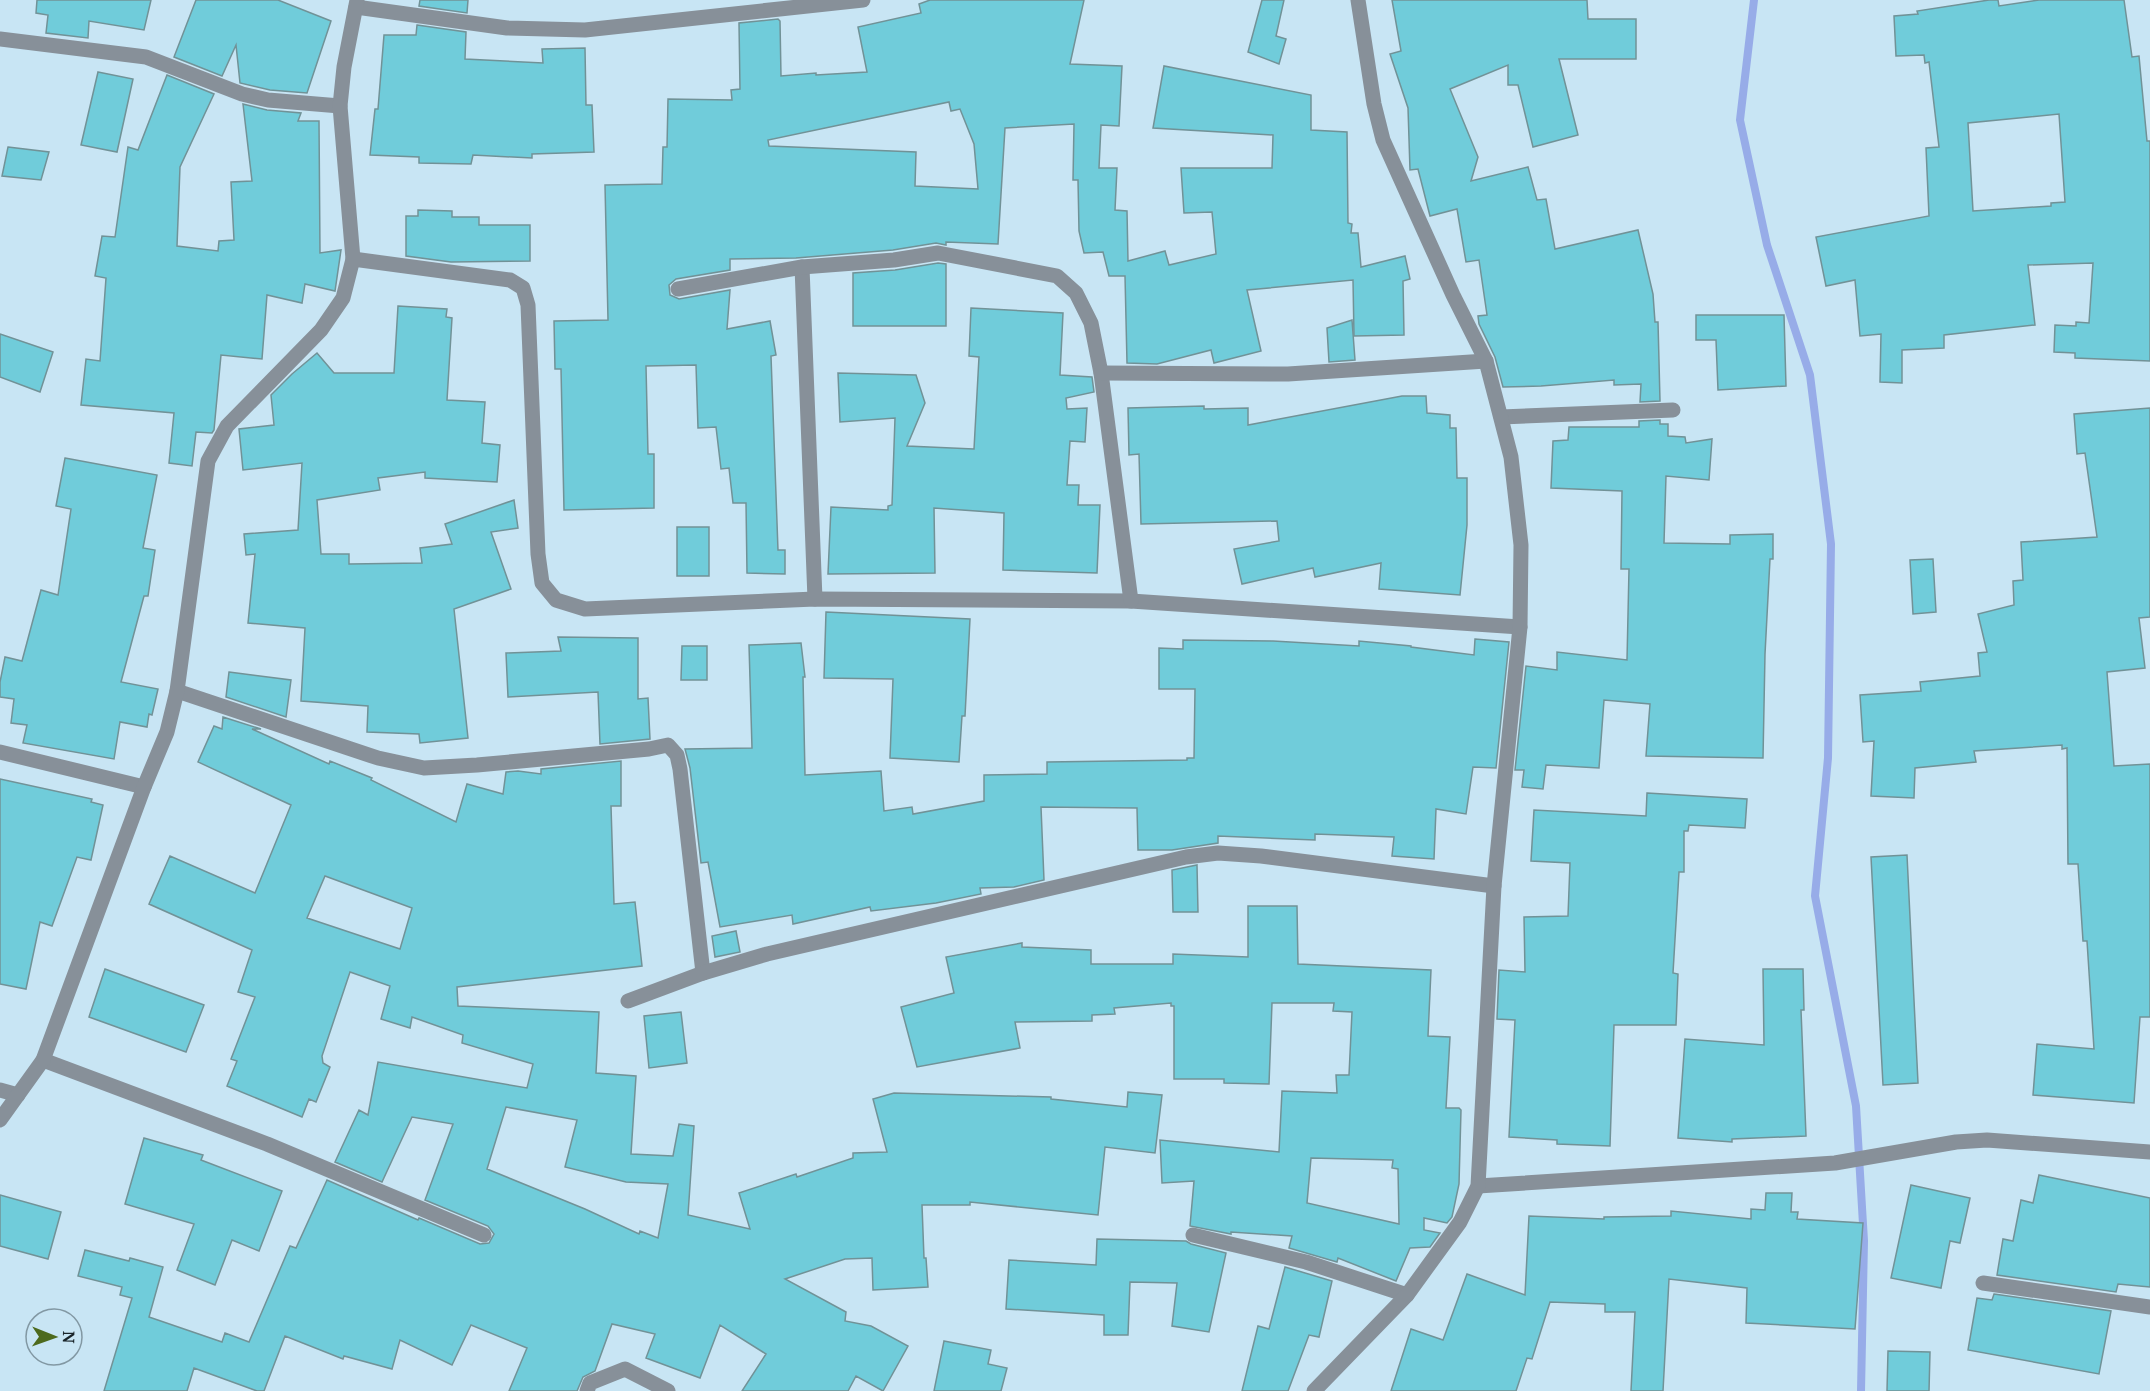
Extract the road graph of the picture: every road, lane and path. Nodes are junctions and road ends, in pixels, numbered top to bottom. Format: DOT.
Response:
graph roads {
  1 [pos="863,0"];
  2 [pos="1358,0"];
  3 [pos="356,3"];
  4 [pos="0,39"];
  5 [pos="340,106"];
  6 [pos="352,260"];
  7 [pos="802,267"];
  8 [pos="678,289"];
  9 [pos="1486,361"];
  10 [pos="1101,373"];
  11 [pos="1673,410"];
  12 [pos="1501,417"];
  13 [pos="815,599"];
  14 [pos="1131,602"];
  15 [pos="1520,627"];
  16 [pos="177,691"];
  17 [pos="0,752"];
  18 [pos="144,787"];
  19 [pos="1494,886"];
  20 [pos="702,973"];
  21 [pos="628,1001"];
  22 [pos="43,1060"];
  23 [pos="0,1090"];
  24 [pos="18,1095"];
  25 [pos="0,1120"];
  26 [pos="2150,1152"];
  27 [pos="1478,1186"];
  28 [pos="484,1235"];
  29 [pos="1193,1235"];
  30 [pos="1983,1282"];
  31 [pos="1407,1295"];
  32 [pos="2150,1307"];
  33 [pos="587,1391"];
  34 [pos="668,1391"];
  35 [pos="1314,1391"];
  1 -- 3 [label="street"];
  2 -- 9 [label="street"];
  3 -- 5 [label="street"];
  4 -- 5 [label="street"];
  5 -- 6 [label="street"];
  6 -- 13 [label="street"];
  6 -- 16 [label="street"];
  7 -- 8 [label="street"];
  7 -- 10 [label="street"];
  7 -- 13 [label="street"];
  9 -- 10 [label="street"];
  9 -- 12 [label="street"];
  10 -- 14 [label="street"];
  11 -- 12 [label="street"];
  12 -- 15 [label="street"];
  13 -- 14 [label="street"];
  14 -- 15 [label="street"];
  15 -- 19 [label="street"];
  16 -- 18 [label="street"];
  16 -- 20 [label="street"];
  17 -- 18 [label="street"];
  18 -- 22 [label="street"];
  19 -- 20 [label="street"];
  19 -- 27 [label="street"];
  20 -- 21 [label="street"];
  22 -- 24 [label="street"];
  22 -- 28 [label="street"];
  23 -- 24 [label="street"];
  24 -- 25 [label="street"];
  26 -- 27 [label="street"];
  27 -- 31 [label="street"];
  29 -- 31 [label="street"];
  30 -- 32 [label="street"];
  31 -- 35 [label="street"];
  33 -- 34 [label="street"];
}
